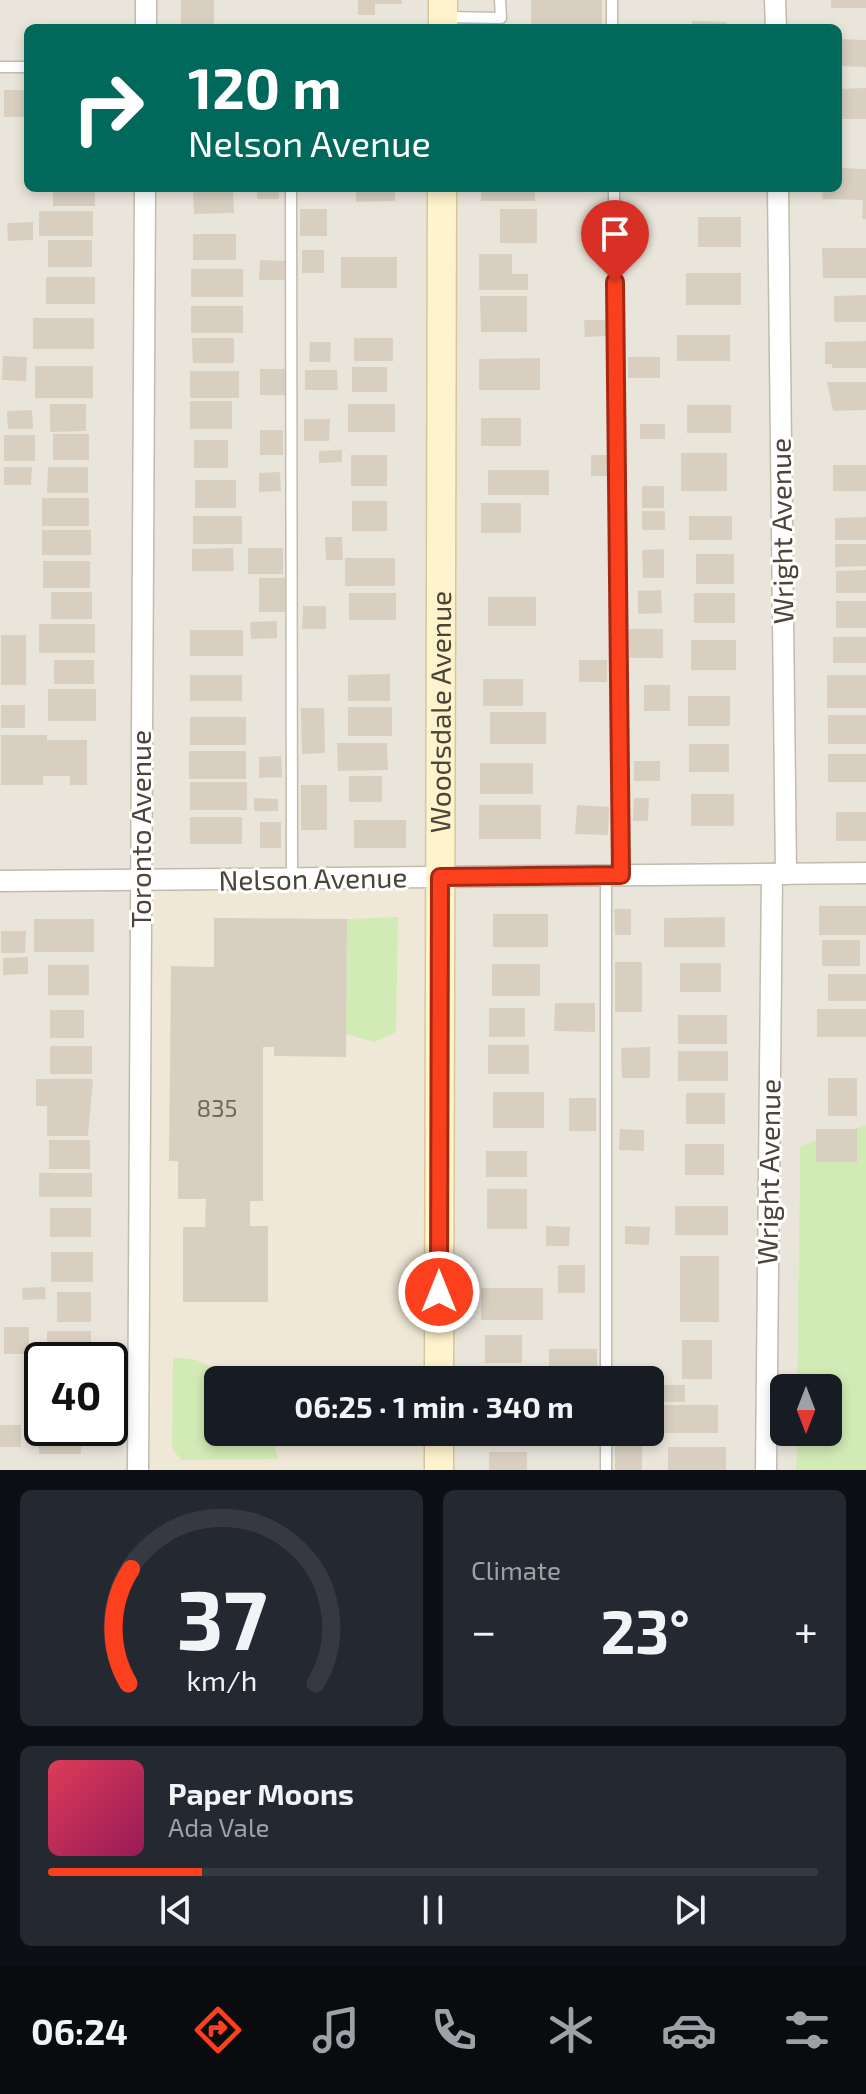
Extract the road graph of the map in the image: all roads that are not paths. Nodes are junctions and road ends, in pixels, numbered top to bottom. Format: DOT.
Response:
graph roads {
  1 [pos="146,0"];
  2 [pos="500,0"];
  3 [pos="612,0"];
  4 [pos="775,0"];
  5 [pos="443,15"];
  6 [pos="146,24"];
  7 [pos="612,24"];
  8 [pos="776,24"];
  9 [pos="0,67"];
  10 [pos="24,67"];
  11 [pos="145,192"];
  12 [pos="291,192"];
  13 [pos="442,192"];
  14 [pos="614,192"];
  15 [pos="778,192"];
  16 [pos="866,873"];
  17 [pos="779,874"];
  18 [pos="613,876"];
  19 [pos="440,877"];
  20 [pos="292,879"];
  21 [pos="140,880"];
  22 [pos="0,881"];
  23 [pos="439,1366"];
  24 [pos="606,1366"];
  25 [pos="439,1446"];
  26 [pos="606,1446"];
  27 [pos="138,1470"];
  28 [pos="439,1470"];
  29 [pos="606,1470"];
  30 [pos="766,1470"];
  1 -- 6 [label="street"];
  2 -- 5 [label="lane"];
  3 -- 7 [label="lane"];
  4 -- 8 [label="street"];
  9 -- 10 [label="lane"];
  11 -- 21 [label="street, Toronto Avenue"];
  12 -- 20 [label="lane"];
  13 -- 19 [label="street, Woodsdale Avenue"];
  14 -- 18 [label="lane"];
  15 -- 17 [label="street, Wright Avenue"];
  16 -- 17 [label="street, Nelson Avenue"];
  17 -- 18 [label="street, Nelson Avenue"];
  17 -- 30 [label="street, Wright Avenue"];
  18 -- 19 [label="street, Nelson Avenue"];
  18 -- 24 [label="lane"];
  19 -- 20 [label="street, Nelson Avenue"];
  19 -- 23 [label="street, Woodsdale Avenue"];
  20 -- 21 [label="street, Nelson Avenue"];
  21 -- 22 [label="street, Nelson Avenue"];
  21 -- 27 [label="street, Toronto Avenue"];
  25 -- 28 [label="street"];
  26 -- 29 [label="lane"];
}
